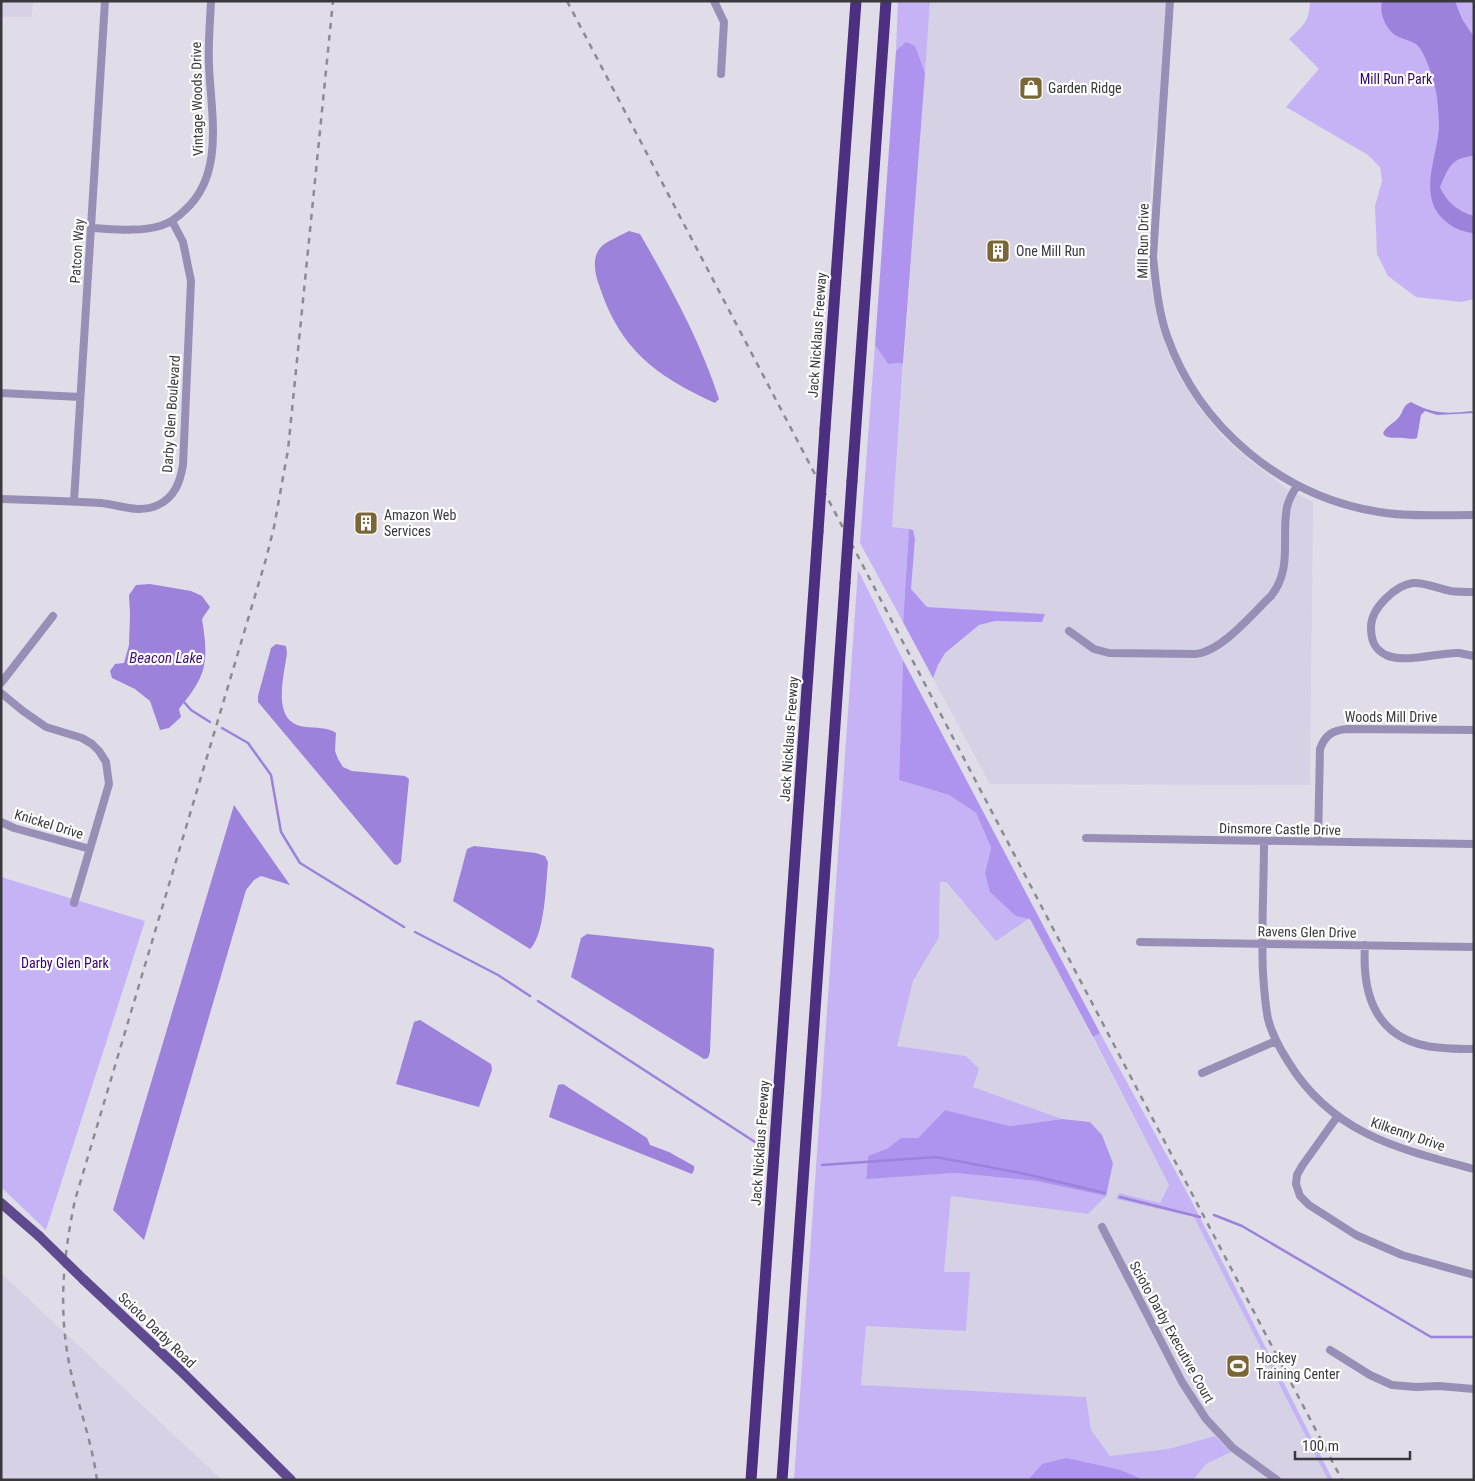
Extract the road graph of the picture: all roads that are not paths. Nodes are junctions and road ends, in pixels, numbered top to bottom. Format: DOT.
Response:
graph roads {
  1 [pos="105,1"];
  2 [pos="211,1"];
  3 [pos="714,1"];
  4 [pos="856,1"];
  5 [pos="886,1"];
  6 [pos="1170,1"];
  7 [pos="721,74"];
  8 [pos="172,221"];
  9 [pos="92,228"];
  10 [pos="1,393"];
  11 [pos="80,397"];
  12 [pos="1297,486"];
  13 [pos="1,499"];
  14 [pos="74,502"];
  15 [pos="1474,515"];
  16 [pos="1474,592"];
  17 [pos="53,616"];
  18 [pos="1069,632"];
  19 [pos="1474,656"];
  20 [pos="1,683"];
  21 [pos="1,693"];
  22 [pos="1474,730"];
  23 [pos="1,822"];
  24 [pos="1086,838"];
  25 [pos="1264,841"];
  26 [pos="1318,842"];
  27 [pos="1474,844"];
  28 [pos="90,849"];
  29 [pos="74,904"];
  30 [pos="1140,942"];
  31 [pos="1262,943"];
  32 [pos="1365,945"];
  33 [pos="1474,947"];
  34 [pos="1276,1041"];
  35 [pos="1474,1049"];
  36 [pos="1202,1073"];
  37 [pos="1337,1117"];
  38 [pos="1474,1169"];
  39 [pos="1,1203"];
  40 [pos="1102,1227"];
  41 [pos="1474,1275"];
  42 [pos="1330,1350"];
  43 [pos="1474,1389"];
  44 [pos="291,1480"];
  45 [pos="751,1480"];
  46 [pos="782,1480"];
  47 [pos="1277,1480"];
  1 -- 9 [label="street, Patcon Way"];
  2 -- 8 [label="street, Vintage Woods Drive"];
  3 -- 7 [label="street"];
  4 -- 45 [label="highway, Jack Nicklaus Freeway, bridge"];
  5 -- 46 [label="highway, bridge"];
  6 -- 12 [label="street, Mill Run Drive"];
  8 -- 9 [label="street, Vintage Woods Drive"];
  8 -- 14 [label="street, Darby Glen Boulevard"];
  9 -- 11 [label="street, Patcon Way"];
  10 -- 11 [label="street"];
  11 -- 14 [label="street, Patcon Way"];
  12 -- 15 [label="street, Mill Run Drive"];
  12 -- 18 [label="street"];
  13 -- 14 [label="street, Darby Glen Boulevard"];
  16 -- 19 [label="street"];
  17 -- 20 [label="street"];
  21 -- 28 [label="street"];
  22 -- 26 [label="street, Woods Mill Drive"];
  23 -- 28 [label="street, Knickel Drive"];
  24 -- 25 [label="street, Dinsmore Castle Drive"];
  25 -- 26 [label="street, Dinsmore Castle Drive"];
  25 -- 31 [label="street, Kilkenny Drive"];
  26 -- 27 [label="street, Dinsmore Castle Drive"];
  28 -- 29 [label="street"];
  30 -- 31 [label="street, Ravens Glen Drive"];
  31 -- 32 [label="street, Ravens Glen Drive"];
  31 -- 34 [label="street, Kilkenny Drive"];
  32 -- 33 [label="street, Ravens Glen Drive"];
  32 -- 35 [label="street"];
  34 -- 36 [label="street"];
  34 -- 37 [label="street, Kilkenny Drive"];
  37 -- 38 [label="street, Kilkenny Drive"];
  37 -- 41 [label="street"];
  39 -- 44 [label="main road, Scioto Darby Road, bridge"];
  40 -- 47 [label="street, Scioto Darby Executive Court"];
  42 -- 43 [label="street"];
}
